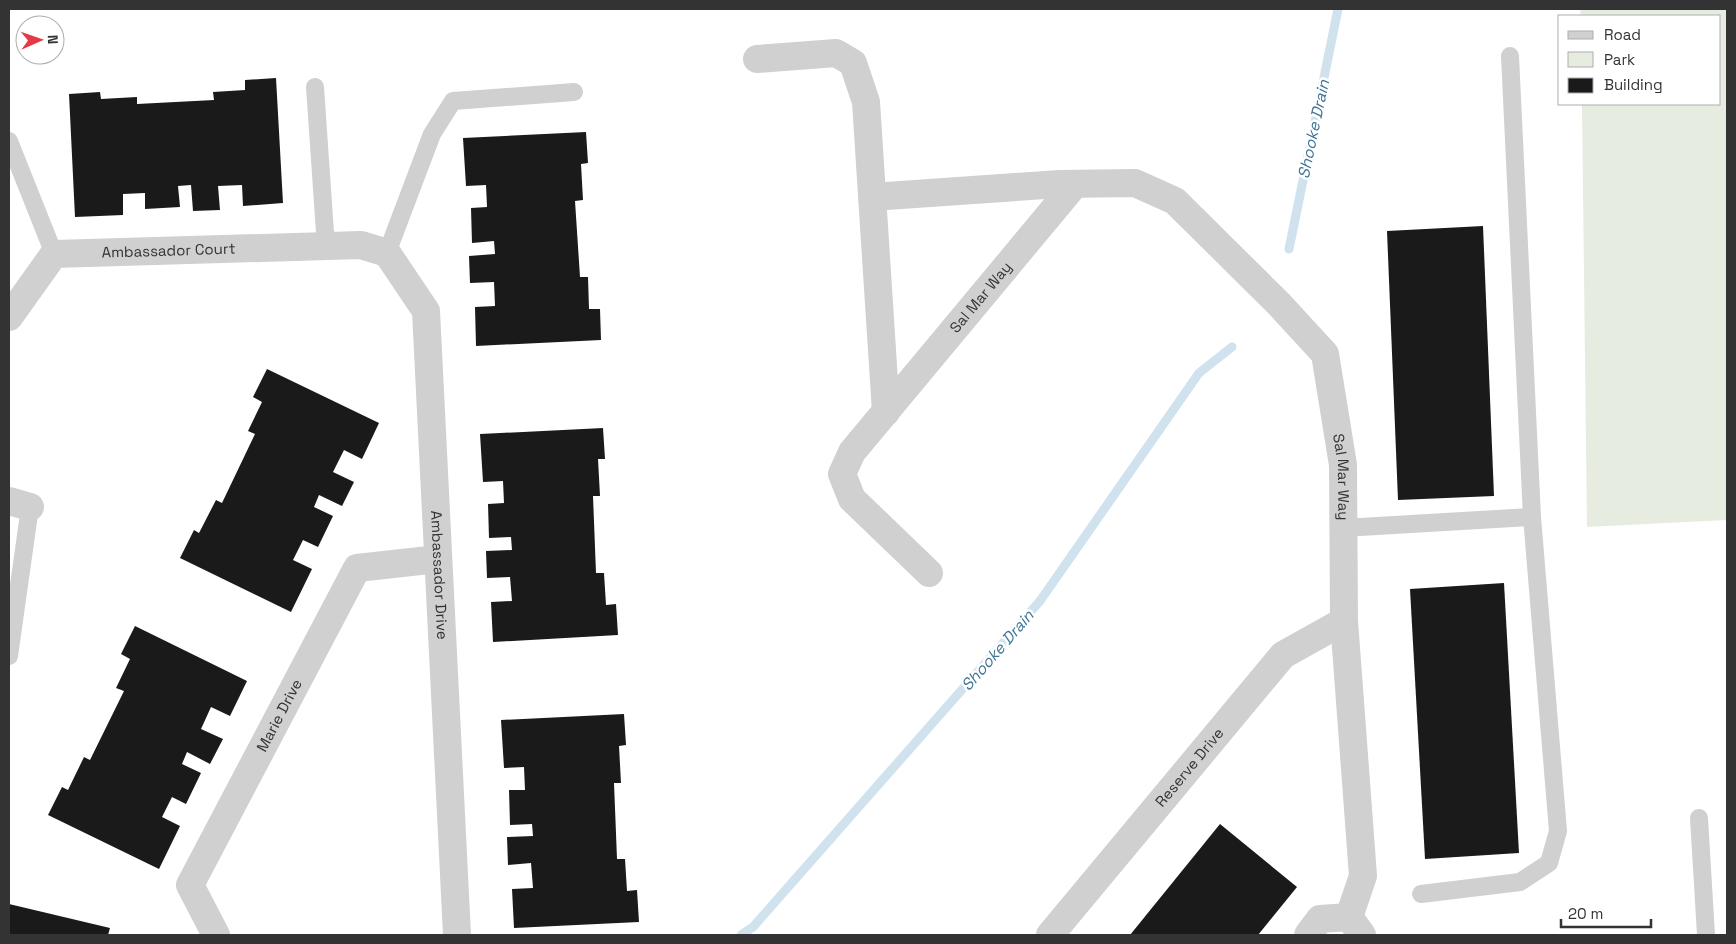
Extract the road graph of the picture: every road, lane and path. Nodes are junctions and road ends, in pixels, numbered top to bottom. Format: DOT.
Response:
graph roads {
  1 [pos="1510,56"];
  2 [pos="757,59"];
  3 [pos="315,87"];
  4 [pos="574,92"];
  5 [pos="9,141"];
  6 [pos="1075,184"];
  7 [pos="872,197"];
  8 [pos="326,247"];
  9 [pos="387,253"];
  10 [pos="54,254"];
  11 [pos="9,317"];
  12 [pos="886,412"];
  13 [pos="20,504"];
  14 [pos="1532,517"];
  15 [pos="1343,528"];
  16 [pos="438,560"];
  17 [pos="929,573"];
  18 [pos="1344,621"];
  19 [pos="9,656"];
  20 [pos="1699,818"];
  21 [pos="1421,894"];
  22 [pos="1356,926"];
  23 [pos="211,933"];
  24 [pos="457,935"];
  25 [pos="1050,935"];
  26 [pos="1308,935"];
  27 [pos="1706,935"];
  1 -- 14 [label="lane"];
  2 -- 7 [label="street"];
  3 -- 8 [label="lane"];
  4 -- 9 [label="lane"];
  5 -- 10 [label="lane"];
  6 -- 7 [label="street, Sal Mar Way"];
  6 -- 12 [label="street, Sal Mar Way"];
  6 -- 15 [label="street, Sal Mar Way"];
  7 -- 12 [label="street"];
  8 -- 9 [label="street, Ambassador Court"];
  8 -- 10 [label="street, Ambassador Court"];
  9 -- 16 [label="street, Ambassador Drive"];
  10 -- 11 [label="street"];
  12 -- 17 [label="street, Sal Mar Way"];
  13 -- 19 [label="lane"];
  14 -- 15 [label="lane"];
  14 -- 21 [label="lane"];
  15 -- 18 [label="street, Sal Mar Way"];
  16 -- 23 [label="street, Marie Drive"];
  16 -- 24 [label="street, Ambassador Drive"];
  18 -- 22 [label="street, Sal Mar Way"];
  18 -- 25 [label="street, Reserve Drive"];
  20 -- 27 [label="lane"];
  22 -- 26 [label="street, Sal Mar Way"];
}
